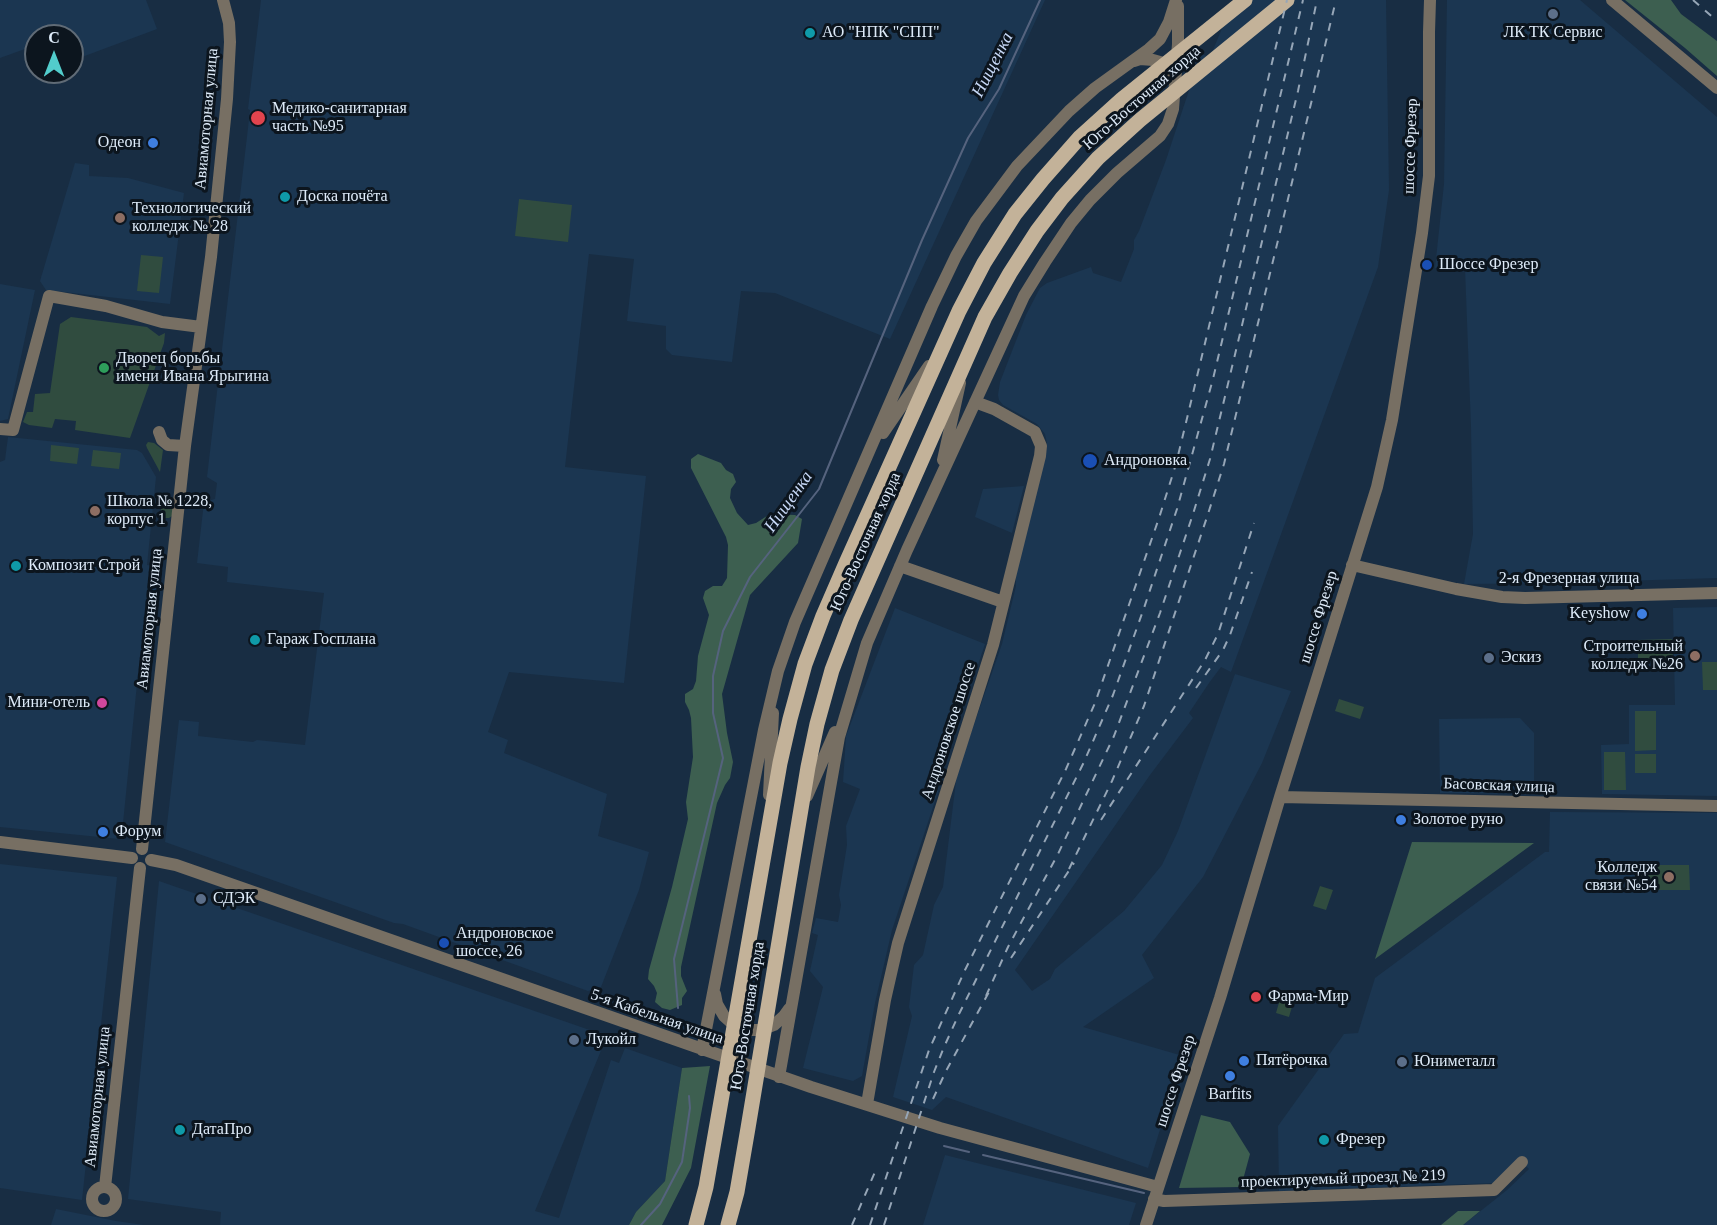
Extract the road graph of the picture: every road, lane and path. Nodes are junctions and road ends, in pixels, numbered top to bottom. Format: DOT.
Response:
graph roads {
  1 [pos="223,0"];
  2 [pos="1177,0"];
  3 [pos="1245,0"];
  4 [pos="1287,0"];
  5 [pos="1430,0"];
  6 [pos="1612,0"];
  7 [pos="1130,63"];
  8 [pos="1174,86"];
  9 [pos="1717,88"];
  10 [pos="201,327"];
  11 [pos="945,343"];
  12 [pos="965,364"];
  13 [pos="975,402"];
  14 [pos="0,429"];
  15 [pos="159,432"];
  16 [pos="185,446"];
  17 [pos="867,457"];
  18 [pos="938,484"];
  19 [pos="1352,565"];
  20 [pos="900,566"];
  21 [pos="1717,593"];
  22 [pos="1003,602"];
  23 [pos="775,682"];
  24 [pos="849,699"];
  25 [pos="1280,797"];
  26 [pos="1717,806"];
  27 [pos="800,813"];
  28 [pos="0,842"];
  29 [pos="766,847"];
  30 [pos="142,849"];
  31 [pos="132,858"];
  32 [pos="151,860"];
  33 [pos="140,868"];
  34 [pos="715,984"];
  35 [pos="793,998"];
  36 [pos="702,1050"];
  37 [pos="779,1077"];
  38 [pos="867,1104"];
  39 [pos="1522,1161"];
  40 [pos="105,1187"];
  41 [pos="1156,1193"];
  42 [pos="696,1225"];
  43 [pos="728,1225"];
  44 [pos="1146,1225"];
  1 -- 10 [label="street, Авиамоторная улица"];
  2 -- 7 [label="street"];
  2 -- 8 [label="street"];
  3 -- 11 [label="main road, Юго-Восточная хорда"];
  4 -- 12 [label="main road, Юго-Восточная хорда"];
  5 -- 19 [label="street, шоссе Фрезер"];
  6 -- 9 [label="street"];
  7 -- 8 [label="street"];
  7 -- 17 [label="street"];
  8 -- 13 [label="street"];
  10 -- 14 [label="street"];
  10 -- 16 [label="street, Авиамоторная улица"];
  11 -- 17 [label="street"];
  11 -- 29 [label="main road, Юго-Восточная хорда"];
  12 -- 18 [label="street"];
  12 -- 27 [label="main road, Юго-Восточная хорда"];
  13 -- 18 [label="street"];
  13 -- 22 [label="street, Андроновское шоссе"];
  15 -- 16 [label="street"];
  16 -- 30 [label="street, Авиамоторная улица"];
  17 -- 23 [label="street"];
  18 -- 20 [label="street"];
  19 -- 21 [label="street, 2-я Фрезерная улица"];
  19 -- 25 [label="street, шоссе Фрезер"];
  20 -- 22 [label="street"];
  20 -- 24 [label="street"];
  22 -- 38 [label="street, Андроновское шоссе"];
  23 -- 29 [label="street"];
  23 -- 34 [label="street"];
  24 -- 27 [label="street"];
  24 -- 35 [label="street"];
  25 -- 26 [label="street, Басовская улица"];
  25 -- 41 [label="street, шоссе Фрезер"];
  27 -- 43 [label="main road, Юго-Восточная хорда"];
  28 -- 31 [label="street"];
  29 -- 42 [label="main road, Юго-Восточная хорда"];
  30 -- 31 [label="street"];
  30 -- 32 [label="street"];
  31 -- 33 [label="street"];
  32 -- 33 [label="street"];
  32 -- 36 [label="street, 5-я Кабельная улица"];
  33 -- 40 [label="street, Авиамоторная улица"];
  34 -- 35 [label="street"];
  34 -- 36 [label="street"];
  35 -- 37 [label="street"];
  36 -- 37 [label="street, 5-я Кабельная улица"];
  37 -- 38 [label="street, 5-я Кабельная улица"];
  38 -- 41 [label="street, 5-я Кабельная улица"];
  39 -- 41 [label="street, проектируемый проезд № 219"];
  41 -- 44 [label="street, шоссе Фрезер"];
}
